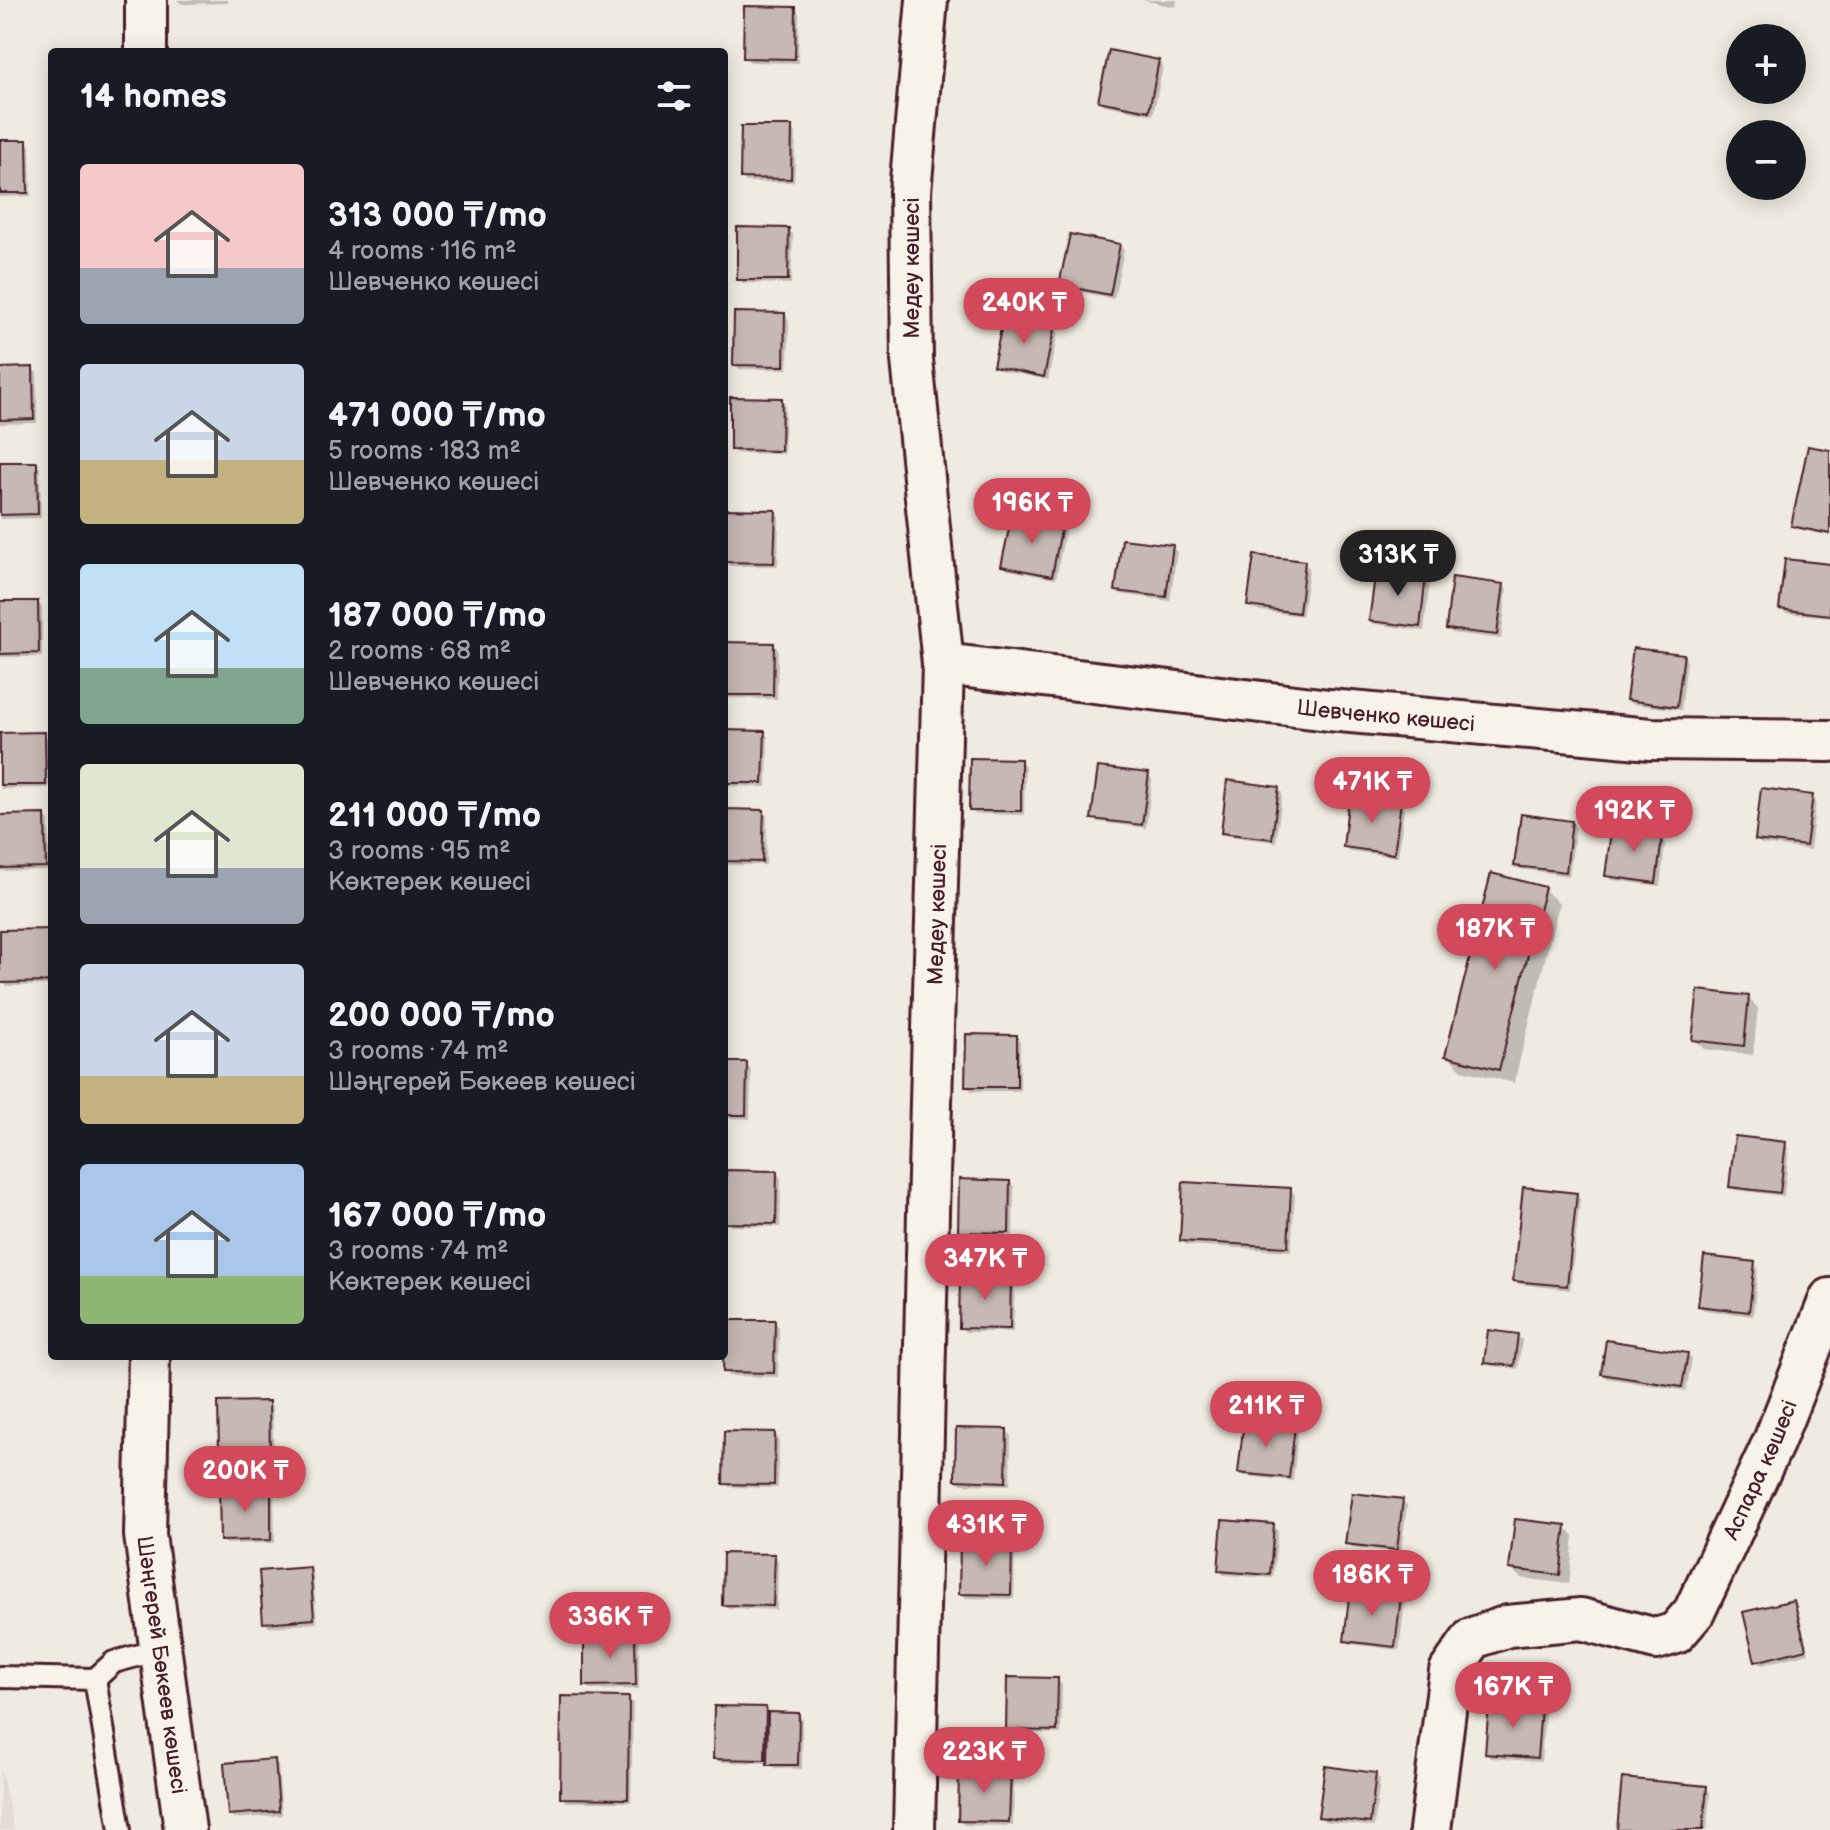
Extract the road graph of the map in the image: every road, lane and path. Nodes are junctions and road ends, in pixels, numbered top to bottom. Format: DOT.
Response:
graph roads {
  1 [pos="146,0"];
  2 [pos="927,0"];
  3 [pos="146,48"];
  4 [pos="943,664"];
  5 [pos="1830,741"];
  6 [pos="1830,1299"];
  7 [pos="149,1360"];
  8 [pos="159,1650"];
  9 [pos="0,1677"];
  10 [pos="95,1679"];
  11 [pos="120,1830"];
  12 [pos="185,1830"];
  13 [pos="914,1830"];
  14 [pos="1430,1830"];
  1 -- 3 [label="street"];
  2 -- 4 [label="street, Медеу көшесі"];
  4 -- 5 [label="street, Шевченко көшесі"];
  4 -- 13 [label="street, Медеу көшесі"];
  6 -- 14 [label="street, Аспара көшесі"];
  7 -- 8 [label="street, Шәңгерей Бөкеев көшесі"];
  8 -- 10 [label="lane"];
  8 -- 12 [label="street, Шәңгерей Бөкеев көшесі"];
  9 -- 10 [label="lane"];
  10 -- 11 [label="lane"];
}
